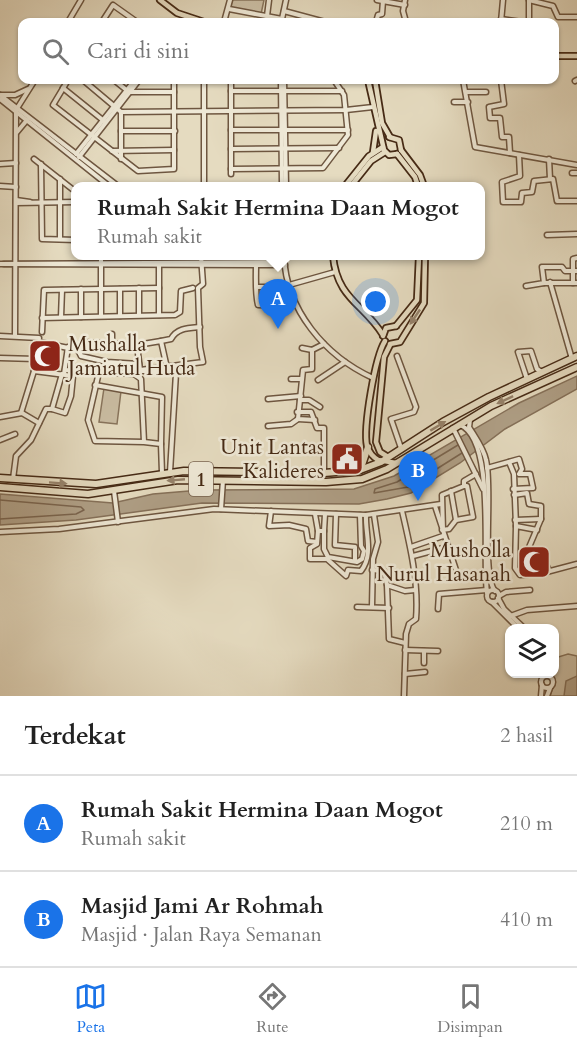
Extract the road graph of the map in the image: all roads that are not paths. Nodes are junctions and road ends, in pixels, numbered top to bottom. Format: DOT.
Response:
graph roads {
  1 [pos="81,0"];
  2 [pos="159,0"];
  3 [pos="230,0"];
  4 [pos="269,0"];
  5 [pos="286,0"];
  6 [pos="377,0"];
  7 [pos="503,0"];
  8 [pos="529,0"];
  9 [pos="383,1"];
  10 [pos="545,1"];
  11 [pos="405,3"];
  12 [pos="229,9"];
  13 [pos="284,11"];
  14 [pos="267,16"];
  15 [pos="577,17"];
  16 [pos="70,18"];
  17 [pos="105,18"];
  18 [pos="131,18"];
  19 [pos="192,18"];
  20 [pos="226,18"];
  21 [pos="277,18"];
  22 [pos="282,18"];
  23 [pos="310,18"];
  24 [pos="377,18"];
  25 [pos="501,18"];
  26 [pos="529,18"];
  27 [pos="559,56"];
  28 [pos="577,56"];
  29 [pos="32,84"];
  30 [pos="66,84"];
  31 [pos="88,84"];
  32 [pos="119,84"];
  33 [pos="134,84"];
  34 [pos="174,84"];
  35 [pos="204,84"];
  36 [pos="231,84"];
  37 [pos="283,84"];
  38 [pos="337,84"];
  39 [pos="369,84"];
  40 [pos="376,84"];
  41 [pos="464,84"];
  42 [pos="502,84"];
  43 [pos="30,88"];
  44 [pos="63,88"];
  45 [pos="128,91"];
  46 [pos="231,91"];
  47 [pos="283,91"];
  48 [pos="342,91"];
  49 [pos="174,92"];
  50 [pos="466,93"];
  51 [pos="486,93"];
  52 [pos="0,96"];
  53 [pos="454,102"];
  54 [pos="468,102"];
  55 [pos="116,106"];
  56 [pos="373,107"];
  57 [pos="16,109"];
  58 [pos="346,110"];
  59 [pos="174,111"];
  60 [pos="204,111"];
  61 [pos="231,111"];
  62 [pos="283,111"];
  63 [pos="122,112"];
  64 [pos="27,120"];
  65 [pos="104,121"];
  66 [pos="375,122"];
  67 [pos="231,130"];
  68 [pos="283,130"];
  69 [pos="348,130"];
  70 [pos="122,131"];
  71 [pos="175,131"];
  72 [pos="16,135"];
  73 [pos="92,137"];
  74 [pos="390,137"];
  75 [pos="384,147"];
  76 [pos="283,148"];
  77 [pos="340,148"];
  78 [pos="231,149"];
  79 [pos="174,150"];
  80 [pos="111,151"];
  81 [pos="121,151"];
  82 [pos="373,152"];
  83 [pos="399,152"];
  84 [pos="510,153"];
  85 [pos="519,154"];
  86 [pos="76,157"];
  87 [pos="34,159"];
  88 [pos="121,159"];
  89 [pos="549,159"];
  90 [pos="16,163"];
  91 [pos="0,164"];
  92 [pos="41,164"];
  93 [pos="577,165"];
  94 [pos="283,169"];
  95 [pos="60,179"];
  96 [pos="550,179"];
  97 [pos="105,182"];
  98 [pos="112,182"];
  99 [pos="204,182"];
  100 [pos="284,182"];
  101 [pos="348,182"];
  102 [pos="354,182"];
  103 [pos="416,182"];
  104 [pos="423,182"];
  105 [pos="0,186"];
  106 [pos="16,186"];
  107 [pos="71,189"];
  108 [pos="577,201"];
  109 [pos="16,202"];
  110 [pos="42,202"];
  111 [pos="60,202"];
  112 [pos="71,202"];
  113 [pos="577,234"];
  114 [pos="547,235"];
  115 [pos="60,240"];
  116 [pos="71,240"];
  117 [pos="577,258"];
  118 [pos="101,260"];
  119 [pos="200,260"];
  120 [pos="203,260"];
  121 [pos="285,260"];
  122 [pos="334,260"];
  123 [pos="419,260"];
  124 [pos="425,260"];
  125 [pos="230,263"];
  126 [pos="285,263"];
  127 [pos="2,264"];
  128 [pos="200,264"];
  129 [pos="16,265"];
  130 [pos="101,265"];
  131 [pos="256,265"];
  132 [pos="159,266"];
  133 [pos="335,272"];
  134 [pos="575,272"];
  135 [pos="550,282"];
  136 [pos="544,283"];
  137 [pos="575,283"];
  138 [pos="289,285"];
  139 [pos="526,286"];
  140 [pos="256,287"];
  141 [pos="139,288"];
  142 [pos="159,288"];
  143 [pos="193,288"];
  144 [pos="81,289"];
  145 [pos="101,289"];
  146 [pos="120,289"];
  147 [pos="62,290"];
  148 [pos="139,315"];
  149 [pos="159,315"];
  150 [pos="101,316"];
  151 [pos="120,316"];
  152 [pos="61,317"];
  153 [pos="81,317"];
  154 [pos="42,318"];
  155 [pos="378,326"];
  156 [pos="396,326"];
  157 [pos="200,327"];
  158 [pos="386,328"];
  159 [pos="42,332"];
  160 [pos="112,334"];
  161 [pos="383,334"];
  162 [pos="0,336"];
  163 [pos="15,336"];
  164 [pos="403,336"];
  165 [pos="39,340"];
  166 [pos="161,341"];
  167 [pos="385,341"];
  168 [pos="324,344"];
  169 [pos="112,345"];
  170 [pos="137,345"];
  171 [pos="390,345"];
  172 [pos="68,347"];
  173 [pos="302,348"];
  174 [pos="312,350"];
  175 [pos="79,351"];
  176 [pos="397,356"];
  177 [pos="0,358"];
  178 [pos="574,358"];
  179 [pos="36,359"];
  180 [pos="345,362"];
  181 [pos="139,364"];
  182 [pos="577,367"];
  183 [pos="167,368"];
  184 [pos="140,370"];
  185 [pos="34,371"];
  186 [pos="88,372"];
  187 [pos="542,372"];
  188 [pos="64,373"];
  189 [pos="373,378"];
  190 [pos="291,379"];
  191 [pos="301,379"];
  192 [pos="318,380"];
  193 [pos="526,380"];
  194 [pos="95,385"];
  195 [pos="535,385"];
  196 [pos="524,390"];
  197 [pos="143,393"];
  198 [pos="300,398"];
  199 [pos="268,399"];
  200 [pos="320,407"];
  201 [pos="52,409"];
  202 [pos="297,412"];
  203 [pos="21,413"];
  204 [pos="472,416"];
  205 [pos="0,417"];
  206 [pos="298,419"];
  207 [pos="315,420"];
  208 [pos="369,420"];
  209 [pos="377,420"];
  210 [pos="39,423"];
  211 [pos="268,426"];
  212 [pos="455,426"];
  213 [pos="468,428"];
  214 [pos="15,434"];
  215 [pos="0,440"];
  216 [pos="144,442"];
  217 [pos="161,444"];
  218 [pos="368,447"];
  219 [pos="401,449"];
  220 [pos="482,454"];
  221 [pos="388,457"];
  222 [pos="381,462"];
  223 [pos="399,462"];
  224 [pos="509,462"];
  225 [pos="487,468"];
  226 [pos="353,471"];
  227 [pos="170,472"];
  228 [pos="272,472"];
  229 [pos="162,473"];
  230 [pos="324,473"];
  231 [pos="476,474"];
  232 [pos="0,478"];
  233 [pos="13,479"];
  234 [pos="272,481"];
  235 [pos="223,482"];
  236 [pos="464,486"];
  237 [pos="0,487"];
  238 [pos="451,491"];
  239 [pos="114,492"];
  240 [pos="514,492"];
  241 [pos="485,493"];
  242 [pos="441,504"];
  243 [pos="435,506"];
  244 [pos="221,507"];
  245 [pos="271,511"];
  246 [pos="402,511"];
  247 [pos="315,514"];
  248 [pos="325,514"];
  249 [pos="336,514"];
  250 [pos="363,515"];
  251 [pos="374,515"];
  252 [pos="541,519"];
  253 [pos="456,520"];
  254 [pos="515,520"];
  255 [pos="118,521"];
  256 [pos="516,526"];
  257 [pos="442,530"];
  258 [pos="537,530"];
  259 [pos="318,531"];
  260 [pos="324,531"];
  261 [pos="0,532"];
  262 [pos="443,536"];
  263 [pos="317,542"];
  264 [pos="411,547"];
  265 [pos="447,547"];
  266 [pos="413,556"];
  267 [pos="355,561"];
  268 [pos="577,564"];
  269 [pos="364,566"];
  270 [pos="372,569"];
  271 [pos="549,570"];
  272 [pos="457,573"];
  273 [pos="387,585"];
  274 [pos="415,590"];
  275 [pos="530,590"];
  276 [pos="487,591"];
  277 [pos="495,591"];
  278 [pos="498,597"];
  279 [pos="492,602"];
  280 [pos="372,606"];
  281 [pos="577,606"];
  282 [pos="357,607"];
  283 [pos="389,608"];
  284 [pos="438,609"];
  285 [pos="510,616"];
  286 [pos="515,624"];
  287 [pos="519,624"];
  288 [pos="405,643"];
  289 [pos="405,650"];
  290 [pos="424,651"];
  291 [pos="438,651"];
  292 [pos="424,663"];
  293 [pos="425,672"];
  294 [pos="405,674"];
  295 [pos="541,678"];
  296 [pos="551,678"];
  297 [pos="542,686"];
  298 [pos="550,687"];
  299 [pos="404,696"];
  300 [pos="541,696"];
  301 [pos="547,696"];
  1 -- 16 [label="street"];
  2 -- 19 [label="main road"];
  3 -- 12 [label="street"];
  4 -- 14 [label="street"];
  5 -- 13 [label="street"];
  6 -- 9 [label="street"];
  7 -- 25 [label="street"];
  8 -- 10 [label="street"];
  8 -- 26 [label="street"];
  9 -- 11 [label="street"];
  9 -- 24 [label="street"];
  10 -- 15 [label="street"];
  12 -- 14 [label="street"];
  12 -- 20 [label="street"];
  13 -- 22 [label="street"];
  13 -- 23 [label="street"];
  14 -- 21 [label="street"];
  17 -- 18 [label="street"];
  27 -- 28 [label="main road"];
  29 -- 43 [label="street"];
  30 -- 44 [label="street"];
  31 -- 55 [label="street"];
  32 -- 45 [label="street"];
  33 -- 45 [label="street"];
  34 -- 49 [label="street"];
  35 -- 60 [label="street"];
  36 -- 46 [label="street"];
  37 -- 47 [label="street"];
  38 -- 48 [label="street"];
  39 -- 56 [label="main road"];
  40 -- 74 [label="main road"];
  41 -- 50 [label="street"];
  42 -- 84 [label="street"];
  43 -- 52 [label="street"];
  43 -- 57 [label="street"];
  44 -- 65 [label="street"];
  44 -- 73 [label="street"];
  45 -- 49 [label="street"];
  45 -- 55 [label="street"];
  46 -- 47 [label="street"];
  46 -- 61 [label="street"];
  47 -- 48 [label="street"];
  47 -- 62 [label="street"];
  48 -- 58 [label="street"];
  49 -- 59 [label="street"];
  50 -- 51 [label="street"];
  50 -- 54 [label="street"];
  52 -- 57 [label="street"];
  53 -- 54 [label="street"];
  54 -- 84 [label="street"];
  55 -- 63 [label="street"];
  55 -- 65 [label="street"];
  56 -- 58 [label="street"];
  56 -- 66 [label="main road"];
  57 -- 64 [label="street"];
  57 -- 72 [label="street"];
  57 -- 86 [label="street"];
  58 -- 62 [label="street"];
  58 -- 69 [label="street"];
  59 -- 60 [label="street"];
  59 -- 63 [label="street"];
  59 -- 71 [label="street"];
  60 -- 61 [label="street"];
  60 -- 99 [label="street"];
  61 -- 62 [label="street"];
  61 -- 67 [label="street"];
  62 -- 68 [label="street"];
  63 -- 70 [label="street"];
  64 -- 72 [label="street"];
  64 -- 86 [label="street"];
  65 -- 73 [label="street"];
  66 -- 75 [label="main road"];
  66 -- 82 [label="main road"];
  67 -- 68 [label="street"];
  67 -- 78 [label="street"];
  68 -- 69 [label="street"];
  68 -- 76 [label="street"];
  69 -- 77 [label="street"];
  70 -- 71 [label="street"];
  70 -- 81 [label="street"];
  71 -- 79 [label="street"];
  72 -- 90 [label="street"];
  73 -- 80 [label="street"];
  73 -- 86 [label="street"];
  74 -- 75 [label="main road"];
  74 -- 83 [label="main road"];
  75 -- 82 [label="main road"];
  75 -- 83 [label="main road"];
  75 -- 102 [label="main road"];
  76 -- 77 [label="street"];
  76 -- 78 [label="street"];
  76 -- 94 [label="street"];
  77 -- 94 [label="street"];
  78 -- 94 [label="street"];
  79 -- 81 [label="street"];
  79 -- 88 [label="street"];
  80 -- 81 [label="street"];
  80 -- 88 [label="street"];
  81 -- 88 [label="street"];
  82 -- 101 [label="main road"];
  83 -- 103 [label="main road"];
  83 -- 104 [label="main road"];
  84 -- 85 [label="street"];
  85 -- 89 [label="street"];
  85 -- 96 [label="street"];
  86 -- 97 [label="street"];
  86 -- 98 [label="street"];
  87 -- 92 [label="street"];
  89 -- 93 [label="street"];
  89 -- 96 [label="street"];
  90 -- 91 [label="street"];
  90 -- 106 [label="street"];
  92 -- 95 [label="street"];
  92 -- 110 [label="street"];
  94 -- 100 [label="street"];
  95 -- 107 [label="street"];
  95 -- 111 [label="street"];
  96 -- 108 [label="street"];
  105 -- 106 [label="street"];
  106 -- 109 [label="street"];
  109 -- 110 [label="street"];
  109 -- 129 [label="street"];
  110 -- 111 [label="street"];
  110 -- 115 [label="street"];
  111 -- 112 [label="street"];
  111 -- 115 [label="street"];
  113 -- 114 [label="street"];
  115 -- 116 [label="street"];
  117 -- 134 [label="street"];
  118 -- 130 [label="street"];
  119 -- 128 [label="street"];
  120 -- 128 [label="street"];
  121 -- 126 [label="street"];
  122 -- 133 [label="main road"];
  123 -- 156 [label="main road"];
  124 -- 164 [label="main road, one-way"];
  125 -- 126 [label="street"];
  125 -- 128 [label="street"];
  125 -- 131 [label="street"];
  126 -- 131 [label="street"];
  126 -- 138 [label="street"];
  127 -- 129 [label="street"];
  128 -- 130 [label="street"];
  128 -- 132 [label="street"];
  128 -- 157 [label="street"];
  129 -- 130 [label="street"];
  129 -- 163 [label="street"];
  130 -- 132 [label="street"];
  130 -- 145 [label="street"];
  131 -- 140 [label="street"];
  132 -- 142 [label="street"];
  133 -- 138 [label="street"];
  133 -- 155 [label="main road"];
  134 -- 136 [label="street"];
  134 -- 137 [label="street"];
  135 -- 136 [label="street"];
  135 -- 137 [label="street"];
  135 -- 178 [label="street"];
  136 -- 139 [label="street"];
  138 -- 168 [label="street"];
  140 -- 140 [label="street"];
  141 -- 142 [label="street"];
  141 -- 146 [label="street"];
  141 -- 148 [label="street"];
  142 -- 149 [label="street"];
  143 -- 149 [label="street"];
  144 -- 145 [label="street"];
  144 -- 147 [label="street"];
  144 -- 153 [label="street"];
  145 -- 146 [label="street"];
  145 -- 150 [label="street"];
  146 -- 151 [label="street"];
  147 -- 152 [label="street"];
  147 -- 154 [label="street"];
  148 -- 149 [label="street"];
  148 -- 151 [label="street"];
  150 -- 151 [label="street"];
  150 -- 153 [label="street"];
  152 -- 153 [label="street"];
  152 -- 154 [label="street"];
  154 -- 159 [label="street"];
  155 -- 158 [label="main road"];
  155 -- 161 [label="main road"];
  156 -- 158 [label="main road"];
  156 -- 164 [label="main road"];
  157 -- 166 [label="street"];
  157 -- 183 [label="street"];
  158 -- 161 [label="main road"];
  160 -- 169 [label="street"];
  161 -- 167 [label="main road"];
  162 -- 163 [label="street"];
  163 -- 165 [label="street"];
  164 -- 171 [label="main road"];
  165 -- 172 [label="street"];
  165 -- 179 [label="street"];
  166 -- 170 [label="street"];
  166 -- 183 [label="street"];
  167 -- 171 [label="main road"];
  167 -- 189 [label="main road"];
  168 -- 174 [label="street"];
  168 -- 180 [label="street"];
  169 -- 170 [label="street"];
  169 -- 175 [label="street"];
  170 -- 181 [label="street"];
  171 -- 209 [label="main road"];
  172 -- 175 [label="street"];
  172 -- 188 [label="street"];
  173 -- 174 [label="street"];
  174 -- 191 [label="street"];
  175 -- 181 [label="street"];
  176 -- 219 [label="street"];
  177 -- 179 [label="street"];
  178 -- 187 [label="highway, 1"];
  179 -- 185 [label="street"];
  180 -- 189 [label="street"];
  180 -- 192 [label="street"];
  181 -- 184 [label="street"];
  182 -- 195 [label="highway, 1"];
  183 -- 184 [label="street"];
  184 -- 227 [label="street"];
  185 -- 188 [label="street"];
  185 -- 203 [label="street"];
  186 -- 188 [label="street"];
  187 -- 193 [label="highway, 1"];
  187 -- 193 [label="street"];
  188 -- 201 [label="street"];
  188 -- 201 [label="street"];
  189 -- 208 [label="main road"];
  190 -- 191 [label="street"];
  191 -- 198 [label="street"];
  193 -- 195 [label="highway"];
  193 -- 196 [label="highway"];
  219 -- 193 [label="highway, 1, one-way"];
  194 -- 197 [label="street"];
  194 -- 197 [label="street"];
  194 -- 216 [label="street"];
  195 -- 196 [label="highway, 1"];
  196 -- 204 [label="highway, 1, one-way"];
  197 -- 216 [label="street"];
  197 -- 217 [label="street"];
  198 -- 199 [label="street"];
  198 -- 200 [label="street"];
  198 -- 202 [label="street"];
  201 -- 210 [label="street"];
  202 -- 206 [label="street"];
  202 -- 207 [label="street"];
  203 -- 205 [label="street"];
  203 -- 210 [label="street"];
  204 -- 212 [label="highway, 1"];
  204 -- 213 [label="street"];
  206 -- 207 [label="street"];
  206 -- 211 [label="street"];
  207 -- 230 [label="street"];
  208 -- 209 [label="main road"];
  208 -- 218 [label="main road"];
  209 -- 221 [label="main road"];
  210 -- 233 [label="street"];
  212 -- 213 [label="street"];
  212 -- 223 [label="highway, 1"];
  212 -- 231 [label="street"];
  213 -- 220 [label="street"];
  214 -- 215 [label="street"];
  216 -- 217 [label="street"];
  217 -- 229 [label="street"];
  218 -- 222 [label="main road"];
  218 -- 226 [label="highway"];
  219 -- 221 [label="highway, 1"];
  220 -- 225 [label="street"];
  220 -- 241 [label="street"];
  221 -- 222 [label="highway, 1"];
  222 -- 223 [label="main road"];
  222 -- 226 [label="highway, 1"];
  223 -- 234 [label="highway, 1"];
  224 -- 225 [label="street"];
  224 -- 240 [label="street"];
  224 -- 240 [label="street"];
  225 -- 277 [label="street"];
  226 -- 230 [label="highway, 1"];
  227 -- 228 [label="highway, 1"];
  227 -- 229 [label="highway, 1"];
  228 -- 230 [label="highway, 1"];
  228 -- 234 [label="highway"];
  233 -- 229 [label="highway, 1, one-way"];
  231 -- 236 [label="street"];
  231 -- 241 [label="street"];
  232 -- 233 [label="highway, 1"];
  234 -- 235 [label="highway, 1"];
  235 -- 239 [label="highway, 1, one-way"];
  235 -- 244 [label="street"];
  236 -- 238 [label="street"];
  236 -- 253 [label="street"];
  237 -- 239 [label="highway, 1"];
  238 -- 242 [label="street"];
  238 -- 253 [label="street"];
  239 -- 255 [label="street"];
  240 -- 252 [label="street"];
  240 -- 254 [label="street"];
  241 -- 276 [label="street"];
  242 -- 243 [label="street"];
  242 -- 257 [label="street"];
  243 -- 246 [label="street"];
  243 -- 257 [label="street"];
  244 -- 245 [label="street"];
  244 -- 255 [label="street"];
  245 -- 247 [label="street"];
  245 -- 263 [label="street"];
  246 -- 251 [label="street"];
  246 -- 264 [label="street"];
  247 -- 248 [label="street"];
  247 -- 259 [label="street"];
  248 -- 249 [label="street"];
  248 -- 260 [label="street"];
  249 -- 250 [label="street"];
  249 -- 267 [label="street"];
  250 -- 251 [label="street"];
  250 -- 267 [label="street"];
  250 -- 269 [label="street"];
  251 -- 270 [label="street"];
  252 -- 254 [label="street"];
  252 -- 258 [label="street"];
  253 -- 257 [label="street"];
  254 -- 256 [label="street"];
  255 -- 261 [label="street"];
  256 -- 258 [label="street"];
  256 -- 271 [label="street"];
  257 -- 262 [label="street"];
  258 -- 271 [label="street"];
  259 -- 260 [label="street"];
  259 -- 263 [label="street"];
  260 -- 267 [label="street"];
  262 -- 264 [label="street"];
  262 -- 265 [label="street"];
  263 -- 269 [label="street"];
  264 -- 266 [label="street"];
  265 -- 266 [label="street"];
  265 -- 272 [label="street"];
  266 -- 274 [label="street"];
  268 -- 271 [label="street"];
  269 -- 270 [label="street"];
  270 -- 273 [label="street"];
  270 -- 280 [label="street"];
  273 -- 274 [label="street"];
  273 -- 283 [label="street"];
  274 -- 288 [label="street"];
  275 -- 278 [label="street"];
  276 -- 277 [label="street"];
  276 -- 279 [label="street"];
  276 -- 284 [label="street"];
  277 -- 278 [label="street"];
  278 -- 279 [label="street"];
  278 -- 285 [label="street"];
  279 -- 285 [label="street"];
  280 -- 282 [label="street"];
  280 -- 283 [label="street"];
  281 -- 285 [label="street"];
  283 -- 288 [label="street"];
  285 -- 286 [label="street"];
  285 -- 287 [label="street"];
  288 -- 289 [label="street"];
  289 -- 290 [label="street"];
  289 -- 294 [label="street"];
  290 -- 291 [label="street"];
  290 -- 292 [label="street"];
  293 -- 294 [label="street"];
  294 -- 299 [label="street"];
  295 -- 297 [label="street"];
  296 -- 298 [label="street"];
  297 -- 298 [label="street"];
  297 -- 300 [label="street"];
  298 -- 301 [label="street"];
}
